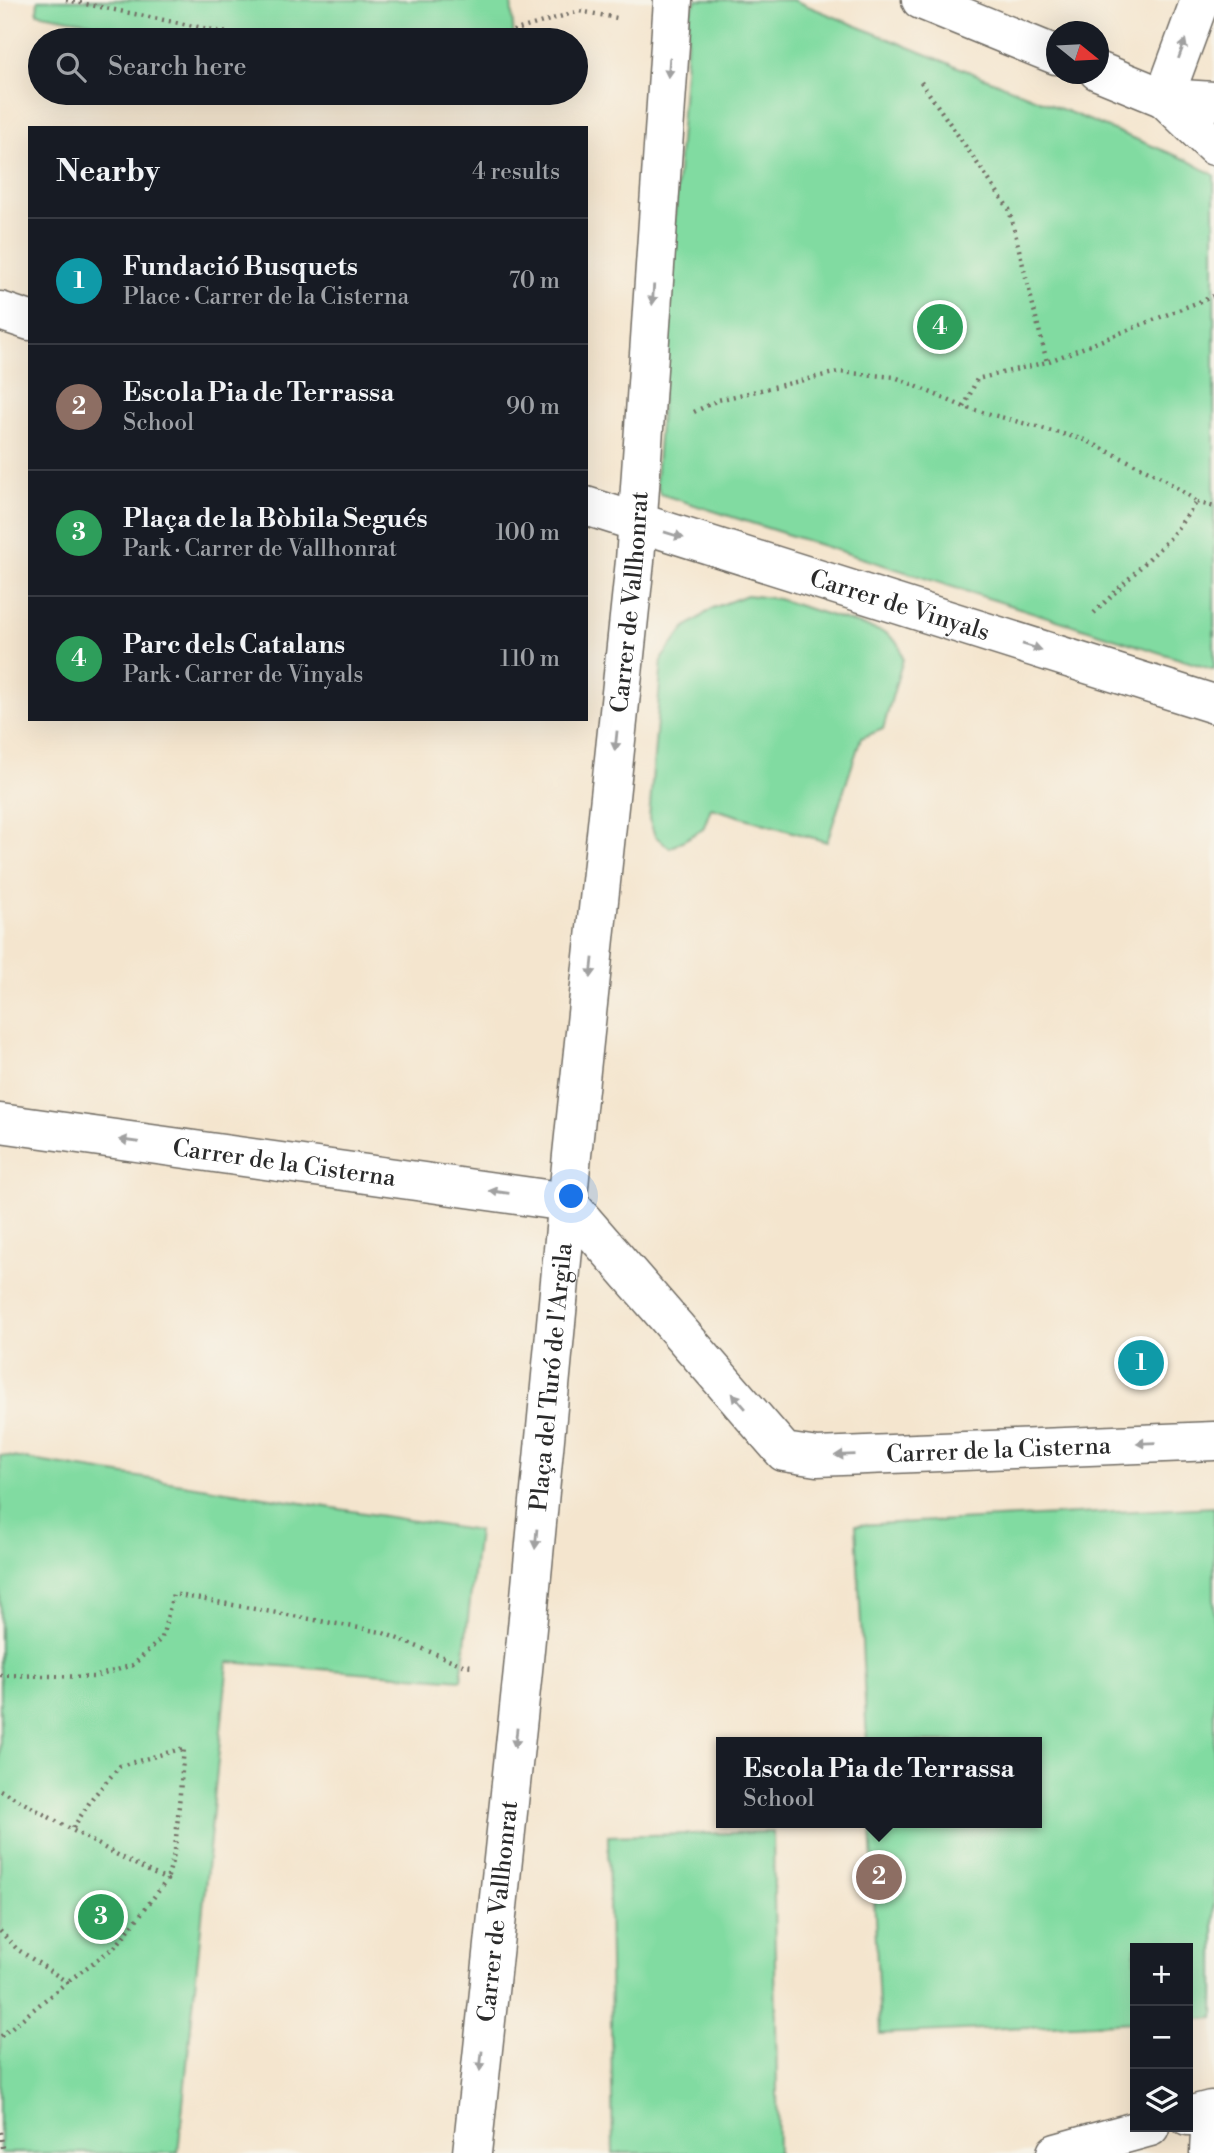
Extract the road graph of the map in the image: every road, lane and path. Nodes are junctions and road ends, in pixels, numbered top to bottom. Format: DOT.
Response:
graph roads {
  1 [pos="66,0"];
  2 [pos="673,0"];
  3 [pos="921,0"];
  4 [pos="1200,0"];
  5 [pos="617,18"];
  6 [pos="203,28"];
  7 [pos="523,28"];
  8 [pos="1046,51"];
  9 [pos="1109,76"];
  10 [pos="921,82"];
  11 [pos="1164,98"];
  12 [pos="1214,101"];
  13 [pos="1214,146"];
  14 [pos="1214,296"];
  15 [pos="0,311"];
  16 [pos="28,320"];
  17 [pos="1047,362"];
  18 [pos="964,407"];
  19 [pos="687,415"];
  20 [pos="1197,502"];
  21 [pos="588,507"];
  22 [pos="1214,507"];
  23 [pos="639,524"];
  24 [pos="1086,622"];
  25 [pos="1214,704"];
  26 [pos="0,1123"];
  27 [pos="567,1202"];
  28 [pos="1214,1441"];
  29 [pos="784,1452"];
  30 [pos="523,1670"];
  31 [pos="0,1675"];
  32 [pos="0,1790"];
  33 [pos="73,1828"];
  34 [pos="167,1880"];
  35 [pos="0,1931"];
  36 [pos="66,1982"];
  37 [pos="0,2037"];
  38 [pos="1200,2113"];
  39 [pos="0,2132"];
  40 [pos="1132,2132"];
  41 [pos="4,2153"];
  42 [pos="471,2153"];
  43 [pos="1056,2153"];
  44 [pos="1209,2153"];
  1 -- 6 [label="path"];
  2 -- 23 [label="street, Carrer de Vallhonrat, one-way"];
  3 -- 8 [label="street"];
  11 -- 4 [label="street, one-way"];
  5 -- 7 [label="path"];
  9 -- 11 [label="street"];
  10 -- 17 [label="path"];
  11 -- 12 [label="street"];
  11 -- 13 [label="street"];
  14 -- 17 [label="path"];
  15 -- 16 [label="street"];
  17 -- 18 [label="path"];
  18 -- 19 [label="path"];
  18 -- 20 [label="path"];
  20 -- 22 [label="path"];
  20 -- 24 [label="path"];
  21 -- 23 [label="street, Carrer de Vinyals"];
  23 -- 25 [label="street, Carrer de Vinyals, one-way"];
  23 -- 27 [label="street, Carrer de Vallhonrat, one-way"];
  27 -- 26 [label="street, Carrer de la Cisterna, one-way"];
  29 -- 27 [label="street, Plaça del Turó de l'Argila, one-way"];
  27 -- 30 [label="street, Plaça del Turó de l'Argila, one-way"];
  28 -- 29 [label="street, Carrer de la Cisterna, one-way"];
  30 -- 31 [label="path"];
  30 -- 42 [label="street, Carrer de Vallhonrat, one-way"];
  32 -- 33 [label="path"];
  33 -- 34 [label="path"];
  33 -- 34 [label="path"];
  34 -- 36 [label="path"];
  35 -- 36 [label="path"];
  36 -- 37 [label="path"];
  38 -- 44 [label="street"];
  39 -- 41 [label="path"];
  40 -- 43 [label="street"];
}
